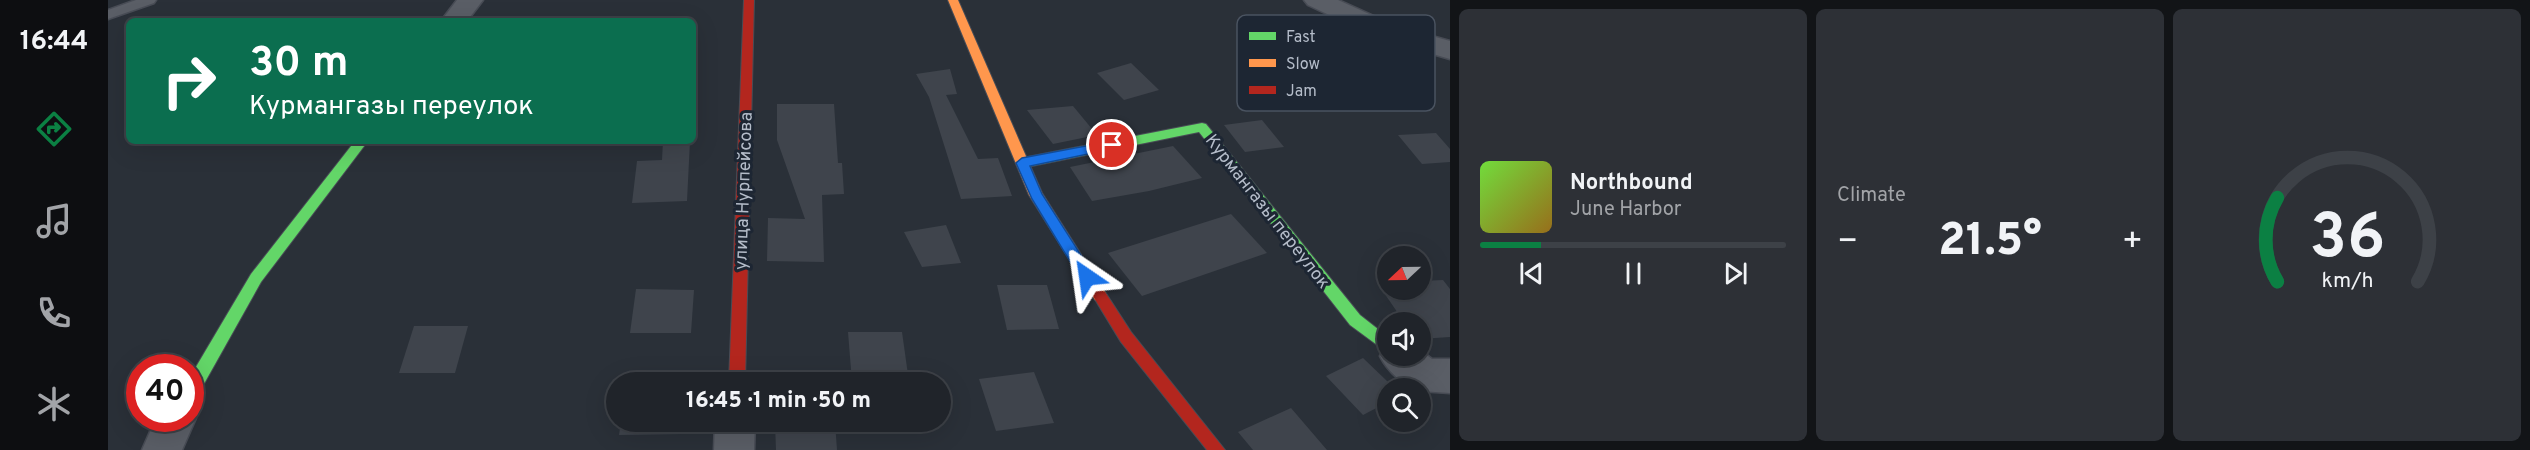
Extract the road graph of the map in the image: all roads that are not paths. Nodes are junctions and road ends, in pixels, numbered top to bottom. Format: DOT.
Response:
graph roads {
  1 [pos="149,0"];
  2 [pos="470,0"];
  3 [pos="749,0"];
  4 [pos="952,0"];
  5 [pos="1317,0"];
  6 [pos="108,15"];
  7 [pos="1350,15"];
  8 [pos="456,18"];
  9 [pos="1435,46"];
  10 [pos="1450,50"];
  11 [pos="360,144"];
  12 [pos="1022,163"];
  13 [pos="1377,337"];
  14 [pos="1413,366"];
  15 [pos="204,369"];
  16 [pos="737,372"];
  17 [pos="1450,376"];
  18 [pos="170,432"];
  19 [pos="735,432"];
  20 [pos="162,450"];
  21 [pos="734,450"];
  22 [pos="1217,450"];
  1 -- 6 [label="lane"];
  2 -- 8 [label="street"];
  3 -- 16 [label="street, улица Нурпейсова"];
  4 -- 12 [label="street"];
  5 -- 7 [label="street"];
  9 -- 10 [label="street"];
  11 -- 15 [label="street"];
  12 -- 13 [label="street, Курмангазы переулок"];
  12 -- 22 [label="street"];
  14 -- 17 [label="street"];
  18 -- 20 [label="street"];
  19 -- 21 [label="street"];
}
